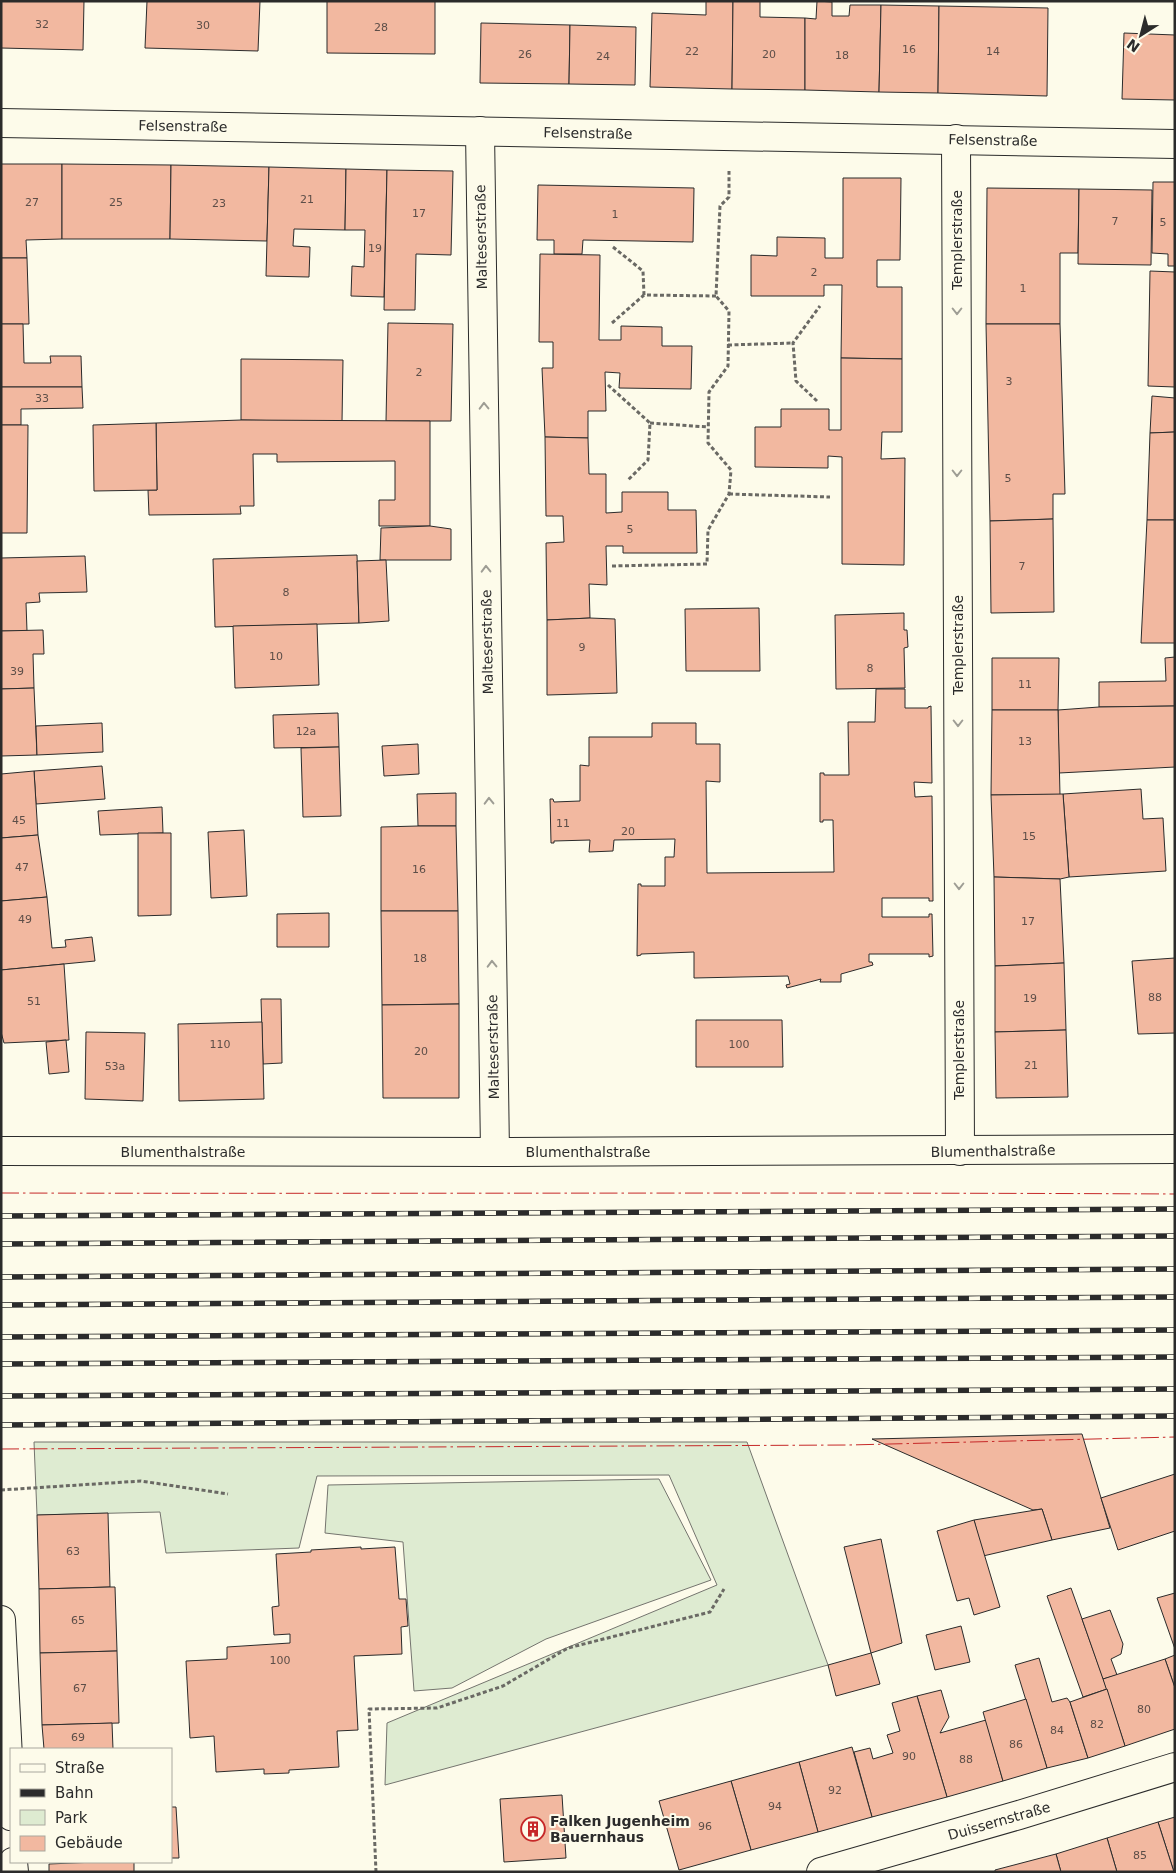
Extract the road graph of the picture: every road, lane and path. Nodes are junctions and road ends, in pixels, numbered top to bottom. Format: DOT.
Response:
graph roads {
  1 [pos="1,123"];
  2 [pos="480,131"];
  3 [pos="728,135"];
  4 [pos="956,140"];
  5 [pos="1175,144"];
  6 [pos="613,247"];
  7 [pos="644,295"];
  8 [pos="716,296"];
  9 [pos="820,306"];
  10 [pos="612,322"];
  11 [pos="793,343"];
  12 [pos="728,345"];
  13 [pos="608,385"];
  14 [pos="817,402"];
  15 [pos="650,422"];
  16 [pos="708,427"];
  17 [pos="628,480"];
  18 [pos="729,494"];
  19 [pos="830,497"];
  20 [pos="612,566"];
  21 [pos="1175,1149"];
  22 [pos="1,1151"];
  23 [pos="960,1151"];
  24 [pos="495,1152"];
  25 [pos="1,1490"];
  26 [pos="228,1494"];
  27 [pos="724,1589"];
  28 [pos="1,1620"];
  29 [pos="1175,1767"];
  30 [pos="10,1796"];
  31 [pos="376,1872"];
  32 [pos="821,1872"];
  1 -- 2 [label="street, Felsenstraße"];
  2 -- 3 [label="street, Felsenstraße"];
  24 -- 2 [label="street, Malteserstraße, one-way"];
  3 -- 4 [label="street, Felsenstraße"];
  3 -- 8 [label="path"];
  4 -- 5 [label="street, Felsenstraße"];
  4 -- 23 [label="street, Templerstraße, one-way"];
  6 -- 7 [label="path"];
  7 -- 8 [label="path"];
  7 -- 10 [label="path"];
  8 -- 12 [label="path"];
  9 -- 11 [label="path"];
  11 -- 12 [label="path"];
  11 -- 14 [label="path"];
  12 -- 16 [label="path"];
  13 -- 15 [label="path"];
  15 -- 16 [label="path"];
  15 -- 17 [label="path"];
  16 -- 18 [label="path"];
  18 -- 19 [label="path"];
  18 -- 20 [label="path"];
  21 -- 23 [label="street, Blumenthalstraße"];
  22 -- 24 [label="street, Blumenthalstraße"];
  23 -- 24 [label="street, Blumenthalstraße"];
  25 -- 26 [label="path"];
  27 -- 31 [label="path"];
  28 -- 30 [label="street"];
  29 -- 32 [label="street, Duissernstraße"];
}
